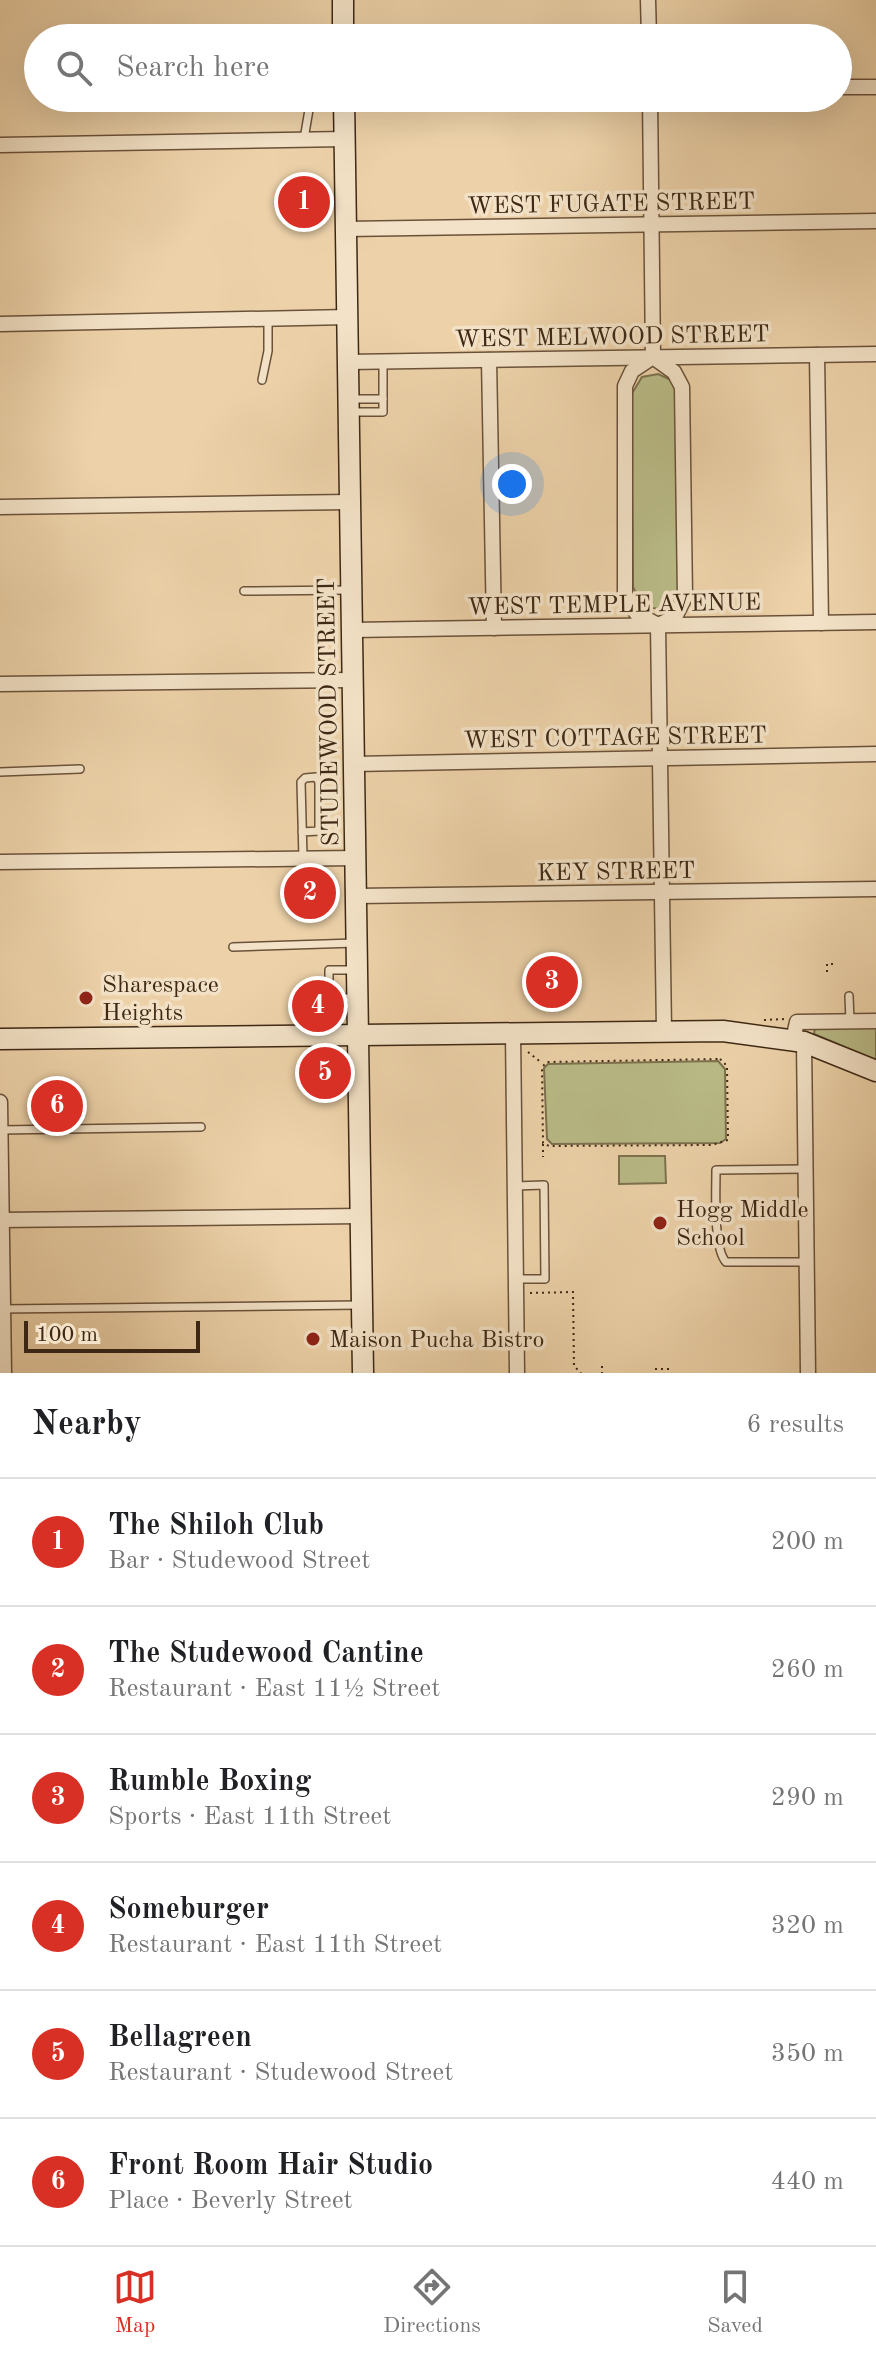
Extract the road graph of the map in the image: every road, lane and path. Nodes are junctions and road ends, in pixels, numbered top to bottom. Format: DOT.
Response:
graph roads {
  1 [pos="343,0"];
  2 [pos="648,0"];
  3 [pos="343,24"];
  4 [pos="649,24"];
  5 [pos="852,87"];
  6 [pos="876,87"];
  7 [pos="309,112"];
  8 [pos="344,112"];
  9 [pos="650,112"];
  10 [pos="304,139"];
  11 [pos="345,139"];
  12 [pos="0,145"];
  13 [pos="876,221"];
  14 [pos="653,224"];
  15 [pos="346,229"];
  16 [pos="348,317"];
  17 [pos="268,319"];
  18 [pos="0,324"];
  19 [pos="876,354"];
  20 [pos="817,355"];
  21 [pos="653,357"];
  22 [pos="489,360"];
  23 [pos="348,362"];
  24 [pos="383,362"];
  25 [pos="262,380"];
  26 [pos="383,399"];
  27 [pos="349,406"];
  28 [pos="350,502"];
  29 [pos="0,507"];
  30 [pos="352,590"];
  31 [pos="244,591"];
  32 [pos="876,622"];
  33 [pos="821,623"];
  34 [pos="658,625"];
  35 [pos="494,628"];
  36 [pos="352,630"];
  37 [pos="353,680"];
  38 [pos="0,684"];
  39 [pos="876,754"];
  40 [pos="660,759"];
  41 [pos="354,764"];
  42 [pos="80,769"];
  43 [pos="0,772"];
  44 [pos="302,832"];
  45 [pos="303,858"];
  46 [pos="356,858"];
  47 [pos="0,862"];
  48 [pos="876,889"];
  49 [pos="662,892"];
  50 [pos="356,896"];
  51 [pos="357,943"];
  52 [pos="233,947"];
  53 [pos="834,964"];
  54 [pos="357,969"];
  55 [pos="827,972"];
  56 [pos="849,996"];
  57 [pos="358,998"];
  58 [pos="764,1020"];
  59 [pos="850,1021"];
  60 [pos="876,1021"];
  61 [pos="664,1031"];
  62 [pos="798,1035"];
  63 [pos="358,1036"];
  64 [pos="0,1039"];
  65 [pos="518,1041"];
  66 [pos="544,1064"];
  67 [pos="876,1071"];
  68 [pos="0,1102"];
  69 [pos="201,1127"];
  70 [pos="0,1130"];
  71 [pos="543,1143"];
  72 [pos="543,1157"];
  73 [pos="805,1169"];
  74 [pos="515,1186"];
  75 [pos="361,1216"];
  76 [pos="1,1220"];
  77 [pos="806,1262"];
  78 [pos="516,1286"];
  79 [pos="362,1305"];
  80 [pos="1,1309"];
  81 [pos="602,1366"];
  82 [pos="4,1373"];
  83 [pos="363,1373"];
  84 [pos="517,1373"];
  85 [pos="581,1373"];
  86 [pos="602,1373"];
  87 [pos="808,1373"];
  1 -- 3 [label="main road"];
  2 -- 4 [label="street"];
  5 -- 6 [label="street"];
  7 -- 10 [label="lane"];
  8 -- 11 [label="main road, STUDEWOOD STREET"];
  9 -- 14 [label="street"];
  10 -- 11 [label="street"];
  10 -- 12 [label="street"];
  11 -- 15 [label="main road, STUDEWOOD STREET"];
  13 -- 14 [label="street, WEST FUGATE STREET"];
  14 -- 15 [label="street, WEST FUGATE STREET"];
  14 -- 21 [label="street"];
  15 -- 16 [label="main road, STUDEWOOD STREET"];
  16 -- 17 [label="street"];
  16 -- 23 [label="main road, STUDEWOOD STREET"];
  17 -- 18 [label="street"];
  17 -- 25 [label="lane"];
  19 -- 20 [label="street, WEST MELWOOD STREET"];
  20 -- 21 [label="street, WEST MELWOOD STREET"];
  20 -- 33 [label="street"];
  21 -- 22 [label="street, WEST MELWOOD STREET"];
  21 -- 34 [label="street"];
  21 -- 34 [label="street"];
  22 -- 24 [label="street, WEST MELWOOD STREET"];
  22 -- 35 [label="street"];
  23 -- 24 [label="street, WEST MELWOOD STREET"];
  23 -- 27 [label="main road, STUDEWOOD STREET"];
  24 -- 26 [label="lane"];
  26 -- 27 [label="lane"];
  26 -- 27 [label="lane"];
  27 -- 28 [label="main road, STUDEWOOD STREET"];
  28 -- 29 [label="street"];
  28 -- 30 [label="main road, STUDEWOOD STREET"];
  30 -- 31 [label="lane"];
  30 -- 36 [label="main road, STUDEWOOD STREET"];
  32 -- 33 [label="street, WEST TEMPLE AVENUE"];
  33 -- 34 [label="street, WEST TEMPLE AVENUE"];
  34 -- 35 [label="street, WEST TEMPLE AVENUE"];
  34 -- 40 [label="street"];
  35 -- 36 [label="street, WEST TEMPLE AVENUE"];
  36 -- 37 [label="main road, STUDEWOOD STREET"];
  37 -- 38 [label="street"];
  37 -- 41 [label="main road, STUDEWOOD STREET"];
  39 -- 40 [label="street, WEST COTTAGE STREET"];
  40 -- 41 [label="street, WEST COTTAGE STREET"];
  40 -- 49 [label="street"];
  41 -- 46 [label="main road, STUDEWOOD STREET"];
  42 -- 43 [label="lane"];
  44 -- 44 [label="lane"];
  44 -- 45 [label="lane"];
  45 -- 46 [label="street"];
  45 -- 47 [label="street"];
  46 -- 50 [label="main road, STUDEWOOD STREET"];
  48 -- 49 [label="street, KEY STREET"];
  49 -- 50 [label="street, KEY STREET"];
  49 -- 61 [label="street"];
  50 -- 51 [label="main road, STUDEWOOD STREET"];
  51 -- 52 [label="lane"];
  51 -- 54 [label="main road, STUDEWOOD STREET"];
  53 -- 55 [label="path"];
  54 -- 57 [label="main road, STUDEWOOD STREET"];
  54 -- 57 [label="lane"];
  56 -- 59 [label="lane"];
  57 -- 63 [label="main road, STUDEWOOD STREET"];
  58 -- 62 [label="path"];
  59 -- 60 [label="street"];
  59 -- 62 [label="street"];
  61 -- 62 [label="main road"];
  61 -- 65 [label="main road"];
  62 -- 67 [label="main road"];
  62 -- 73 [label="street"];
  63 -- 64 [label="main road"];
  63 -- 65 [label="main road"];
  63 -- 75 [label="main road, STUDEWOOD STREET"];
  65 -- 66 [label="path"];
  65 -- 74 [label="street"];
  66 -- 71 [label="path"];
  66 -- 71 [label="path"];
  68 -- 70 [label="street"];
  69 -- 70 [label="lane"];
  70 -- 76 [label="street"];
  71 -- 72 [label="path"];
  73 -- 77 [label="street"];
  73 -- 77 [label="lane"];
  74 -- 78 [label="street"];
  74 -- 78 [label="lane"];
  75 -- 76 [label="street"];
  75 -- 79 [label="main road, STUDEWOOD STREET"];
  76 -- 80 [label="street"];
  77 -- 87 [label="street"];
  78 -- 84 [label="street"];
  78 -- 85 [label="path"];
  79 -- 80 [label="lane"];
  79 -- 83 [label="main road, STUDEWOOD STREET"];
  80 -- 82 [label="street"];
  81 -- 86 [label="path"];
}
